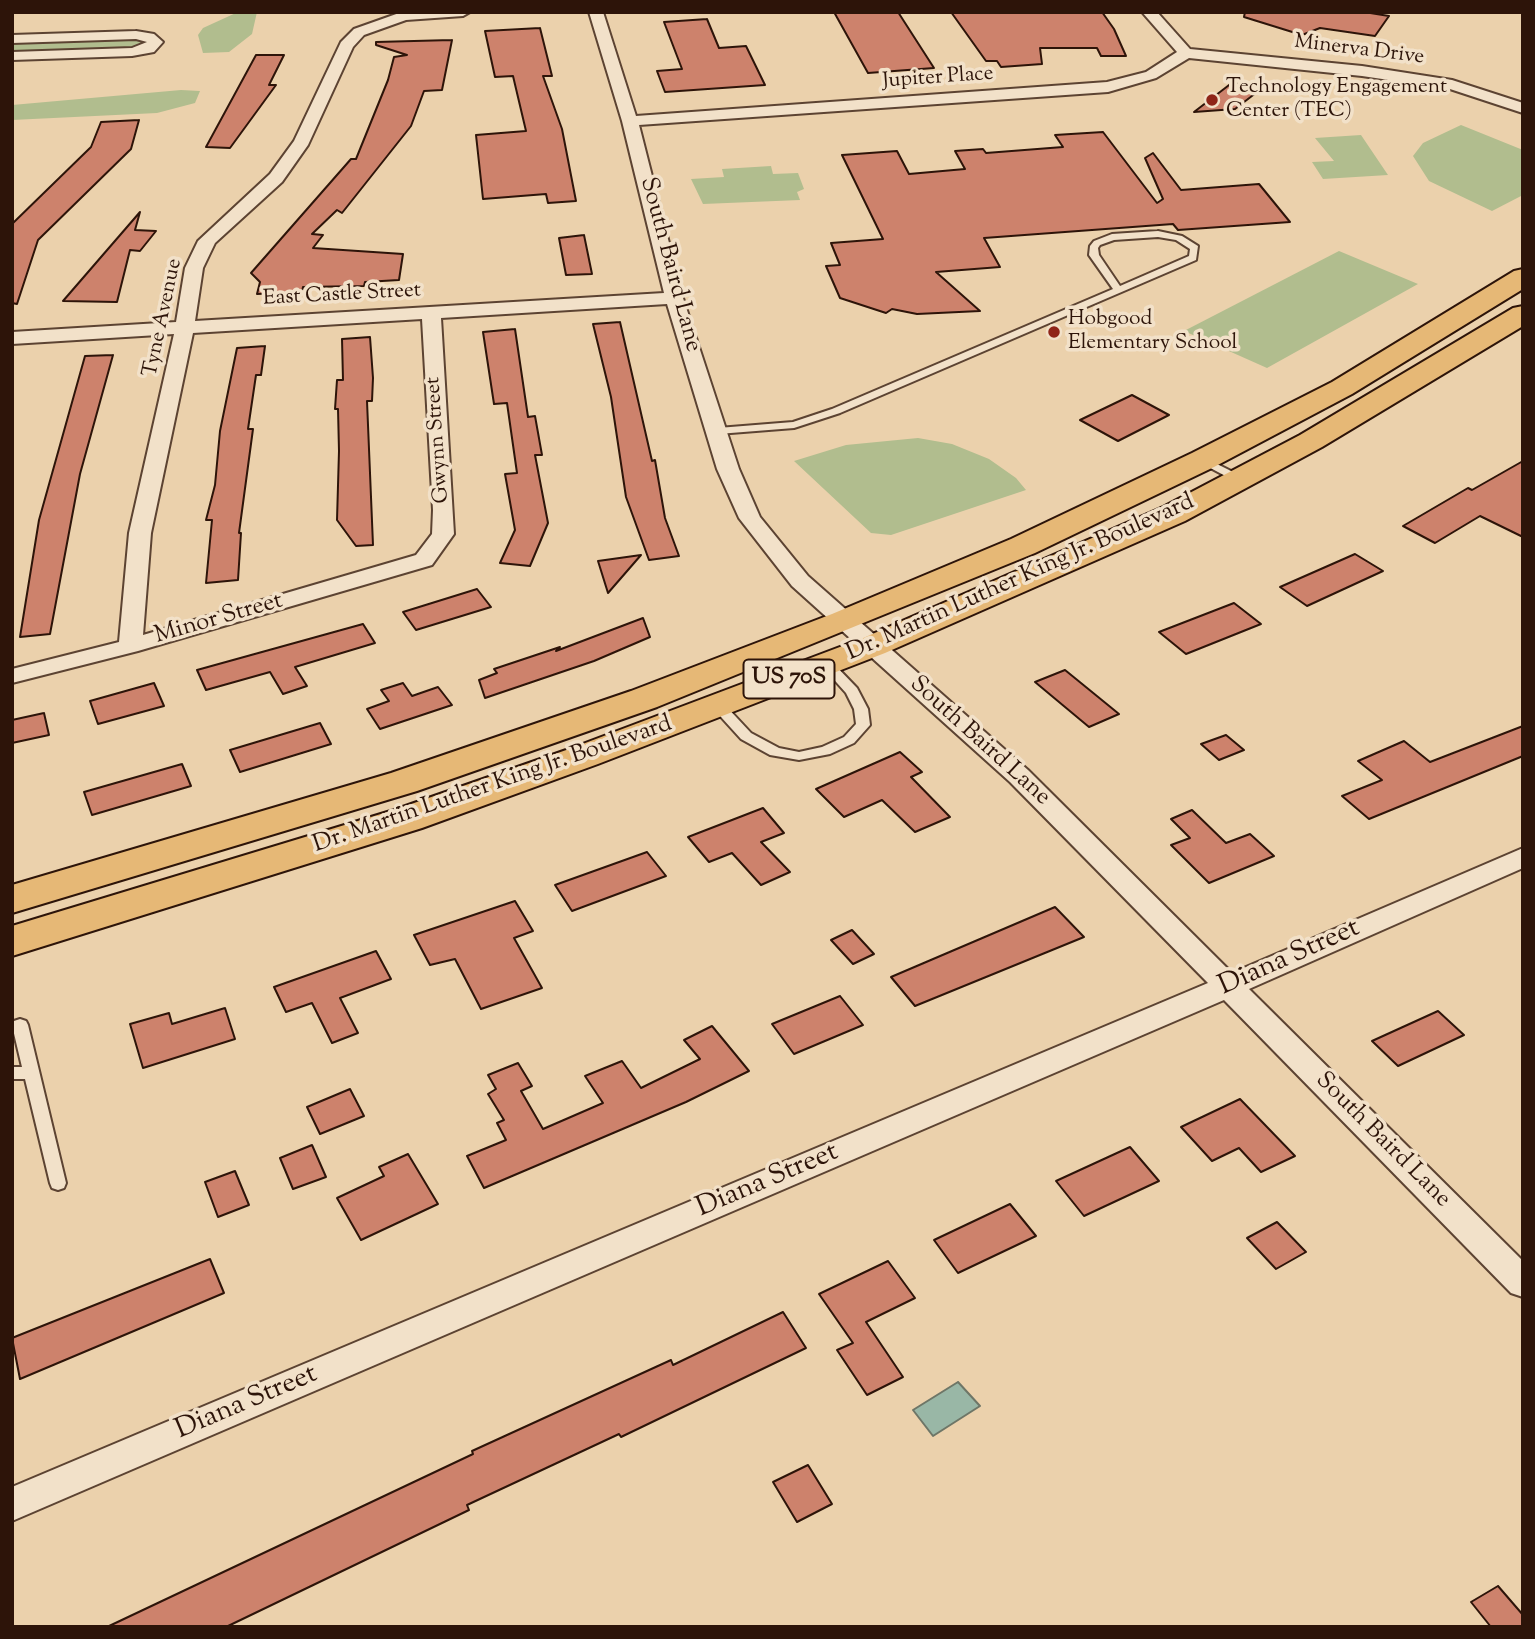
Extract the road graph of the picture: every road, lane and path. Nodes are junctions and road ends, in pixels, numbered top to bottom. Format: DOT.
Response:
graph roads {
  1 [pos="463,12"];
  2 [pos="596,12"];
  3 [pos="1149,12"];
  4 [pos="12,39"];
  5 [pos="1186,53"];
  6 [pos="12,56"];
  7 [pos="1523,108"];
  8 [pos="630,121"];
  9 [pos="1523,277"];
  10 [pos="1118,289"];
  11 [pos="674,298"];
  12 [pos="431,314"];
  13 [pos="1523,314"];
  14 [pos="185,327"];
  15 [pos="12,338"];
  16 [pos="718,431"];
  17 [pos="1203,460"];
  18 [pos="1239,480"];
  19 [pos="424,560"];
  20 [pos="844,621"];
  21 [pos="130,646"];
  22 [pos="873,646"];
  23 [pos="826,664"];
  24 [pos="12,676"];
  25 [pos="718,706"];
  26 [pos="1523,857"];
  27 [pos="12,899"];
  28 [pos="12,941"];
  29 [pos="1229,986"];
  30 [pos="20,1025"];
  31 [pos="12,1073"];
  32 [pos="32,1073"];
  33 [pos="58,1183"];
  34 [pos="1523,1283"];
  35 [pos="12,1504"];
  1 -- 14 [label="street, Tyne Avenue"];
  2 -- 8 [label="street, South Baird Lane"];
  3 -- 5 [label="street"];
  4 -- 6 [label="street"];
  5 -- 7 [label="street, Minerva Drive"];
  5 -- 8 [label="street, Jupiter Place"];
  8 -- 11 [label="street, South Baird Lane"];
  9 -- 17 [label="main road, Dr. Martin Luther King Jr. Boulevard / US 70S"];
  10 -- 10 [label="lane"];
  10 -- 16 [label="lane"];
  11 -- 12 [label="street, East Castle Street"];
  11 -- 16 [label="street, South Baird Lane"];
  12 -- 14 [label="street, East Castle Street"];
  12 -- 19 [label="street, Gwynn Street"];
  13 -- 18 [label="main road, Dr. Martin Luther King Jr. Boulevard / US 70S"];
  14 -- 15 [label="street, East Castle Street"];
  14 -- 21 [label="street, Tyne Avenue"];
  16 -- 20 [label="street, South Baird Lane"];
  17 -- 18 [label="lane"];
  17 -- 20 [label="main road, Dr. Martin Luther King Jr. Boulevard / US 70S"];
  18 -- 22 [label="main road, Dr. Martin Luther King Jr. Boulevard / US 70S"];
  19 -- 21 [label="street, Minor Street"];
  20 -- 22 [label="street, South Baird Lane"];
  20 -- 27 [label="main road, Dr. Martin Luther King Jr. Boulevard / US 70S"];
  21 -- 24 [label="street, Minor Street"];
  22 -- 23 [label="main road, Dr. Martin Luther King Jr. Boulevard / US 70S"];
  22 -- 29 [label="street, South Baird Lane"];
  23 -- 25 [label="main road, Dr. Martin Luther King Jr. Boulevard / US 70S"];
  23 -- 25 [label="lane"];
  25 -- 28 [label="main road, Dr. Martin Luther King Jr. Boulevard / US 70S"];
  26 -- 29 [label="street, Diana Street"];
  29 -- 34 [label="street, South Baird Lane"];
  29 -- 35 [label="street, Diana Street"];
  30 -- 32 [label="lane"];
  31 -- 32 [label="lane"];
  32 -- 33 [label="lane"];
}
